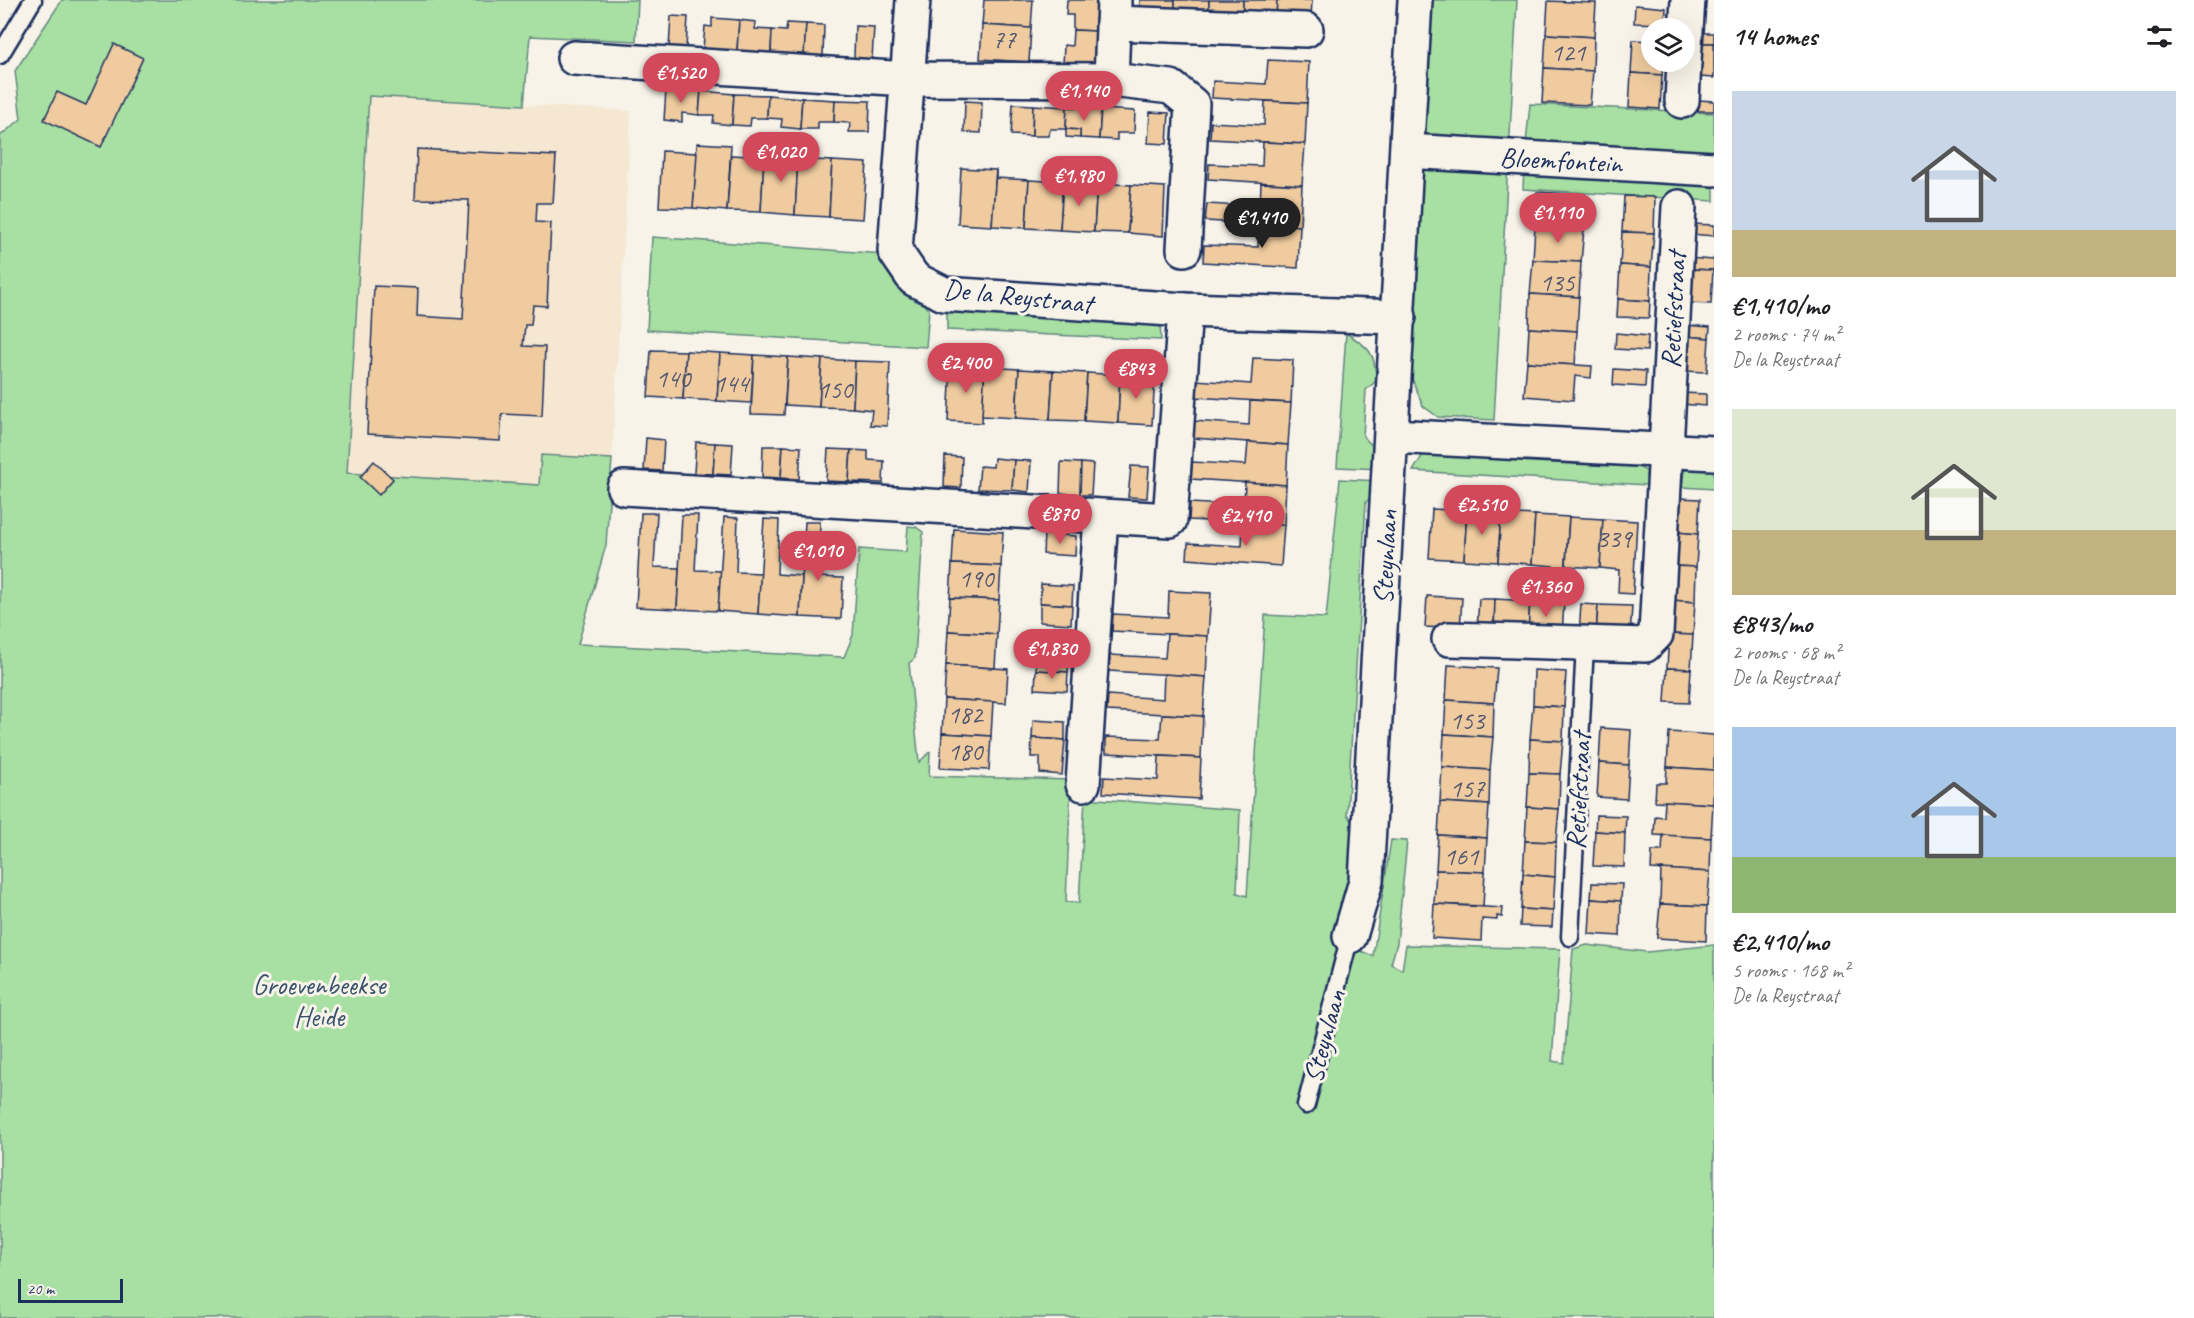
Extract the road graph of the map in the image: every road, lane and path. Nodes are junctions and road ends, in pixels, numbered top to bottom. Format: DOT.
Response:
graph roads {
  1 [pos="33,0"];
  2 [pos="913,0"];
  3 [pos="1415,0"];
  4 [pos="1688,0"];
  5 [pos="1114,11"];
  6 [pos="1687,18"];
  7 [pos="1306,30"];
  8 [pos="0,55"];
  9 [pos="574,58"];
  10 [pos="1683,72"];
  11 [pos="908,79"];
  12 [pos="1111,80"];
  13 [pos="1682,101"];
  14 [pos="1407,151"];
  15 [pos="1714,169"];
  16 [pos="1679,207"];
  17 [pos="1184,249"];
  18 [pos="1185,310"];
  19 [pos="1399,317"];
  20 [pos="1392,436"];
  21 [pos="1665,450"];
  22 [pos="1714,453"];
  23 [pos="624,488"];
  24 [pos="1101,517"];
  25 [pos="1449,639"];
  26 [pos="1585,645"];
  27 [pos="1083,784"];
  28 [pos="1350,936"];
  29 [pos="1570,937"];
  30 [pos="1306,1105"];
  1 -- 8 [label="lane"];
  2 -- 11 [label="street, De la Reystraat"];
  3 -- 14 [label="street, Steynlaan"];
  4 -- 6 [label="street"];
  5 -- 7 [label="street"];
  5 -- 12 [label="street"];
  9 -- 11 [label="street"];
  10 -- 13 [label="street"];
  11 -- 12 [label="street"];
  11 -- 18 [label="street, De la Reystraat"];
  12 -- 17 [label="street"];
  14 -- 15 [label="street, Bloemfontein"];
  14 -- 19 [label="street, Steynlaan"];
  16 -- 21 [label="street, Retiefstraat"];
  18 -- 19 [label="street, De la Reystraat"];
  18 -- 24 [label="street"];
  19 -- 20 [label="street, Steynlaan"];
  20 -- 21 [label="street"];
  20 -- 28 [label="street, Steynlaan"];
  21 -- 22 [label="street"];
  21 -- 26 [label="street, Retiefstraat"];
  23 -- 24 [label="street"];
  24 -- 27 [label="street"];
  25 -- 26 [label="street, Retiefstraat"];
  26 -- 29 [label="lane, Retiefstraat"];
  28 -- 30 [label="lane, Steynlaan"];
}
